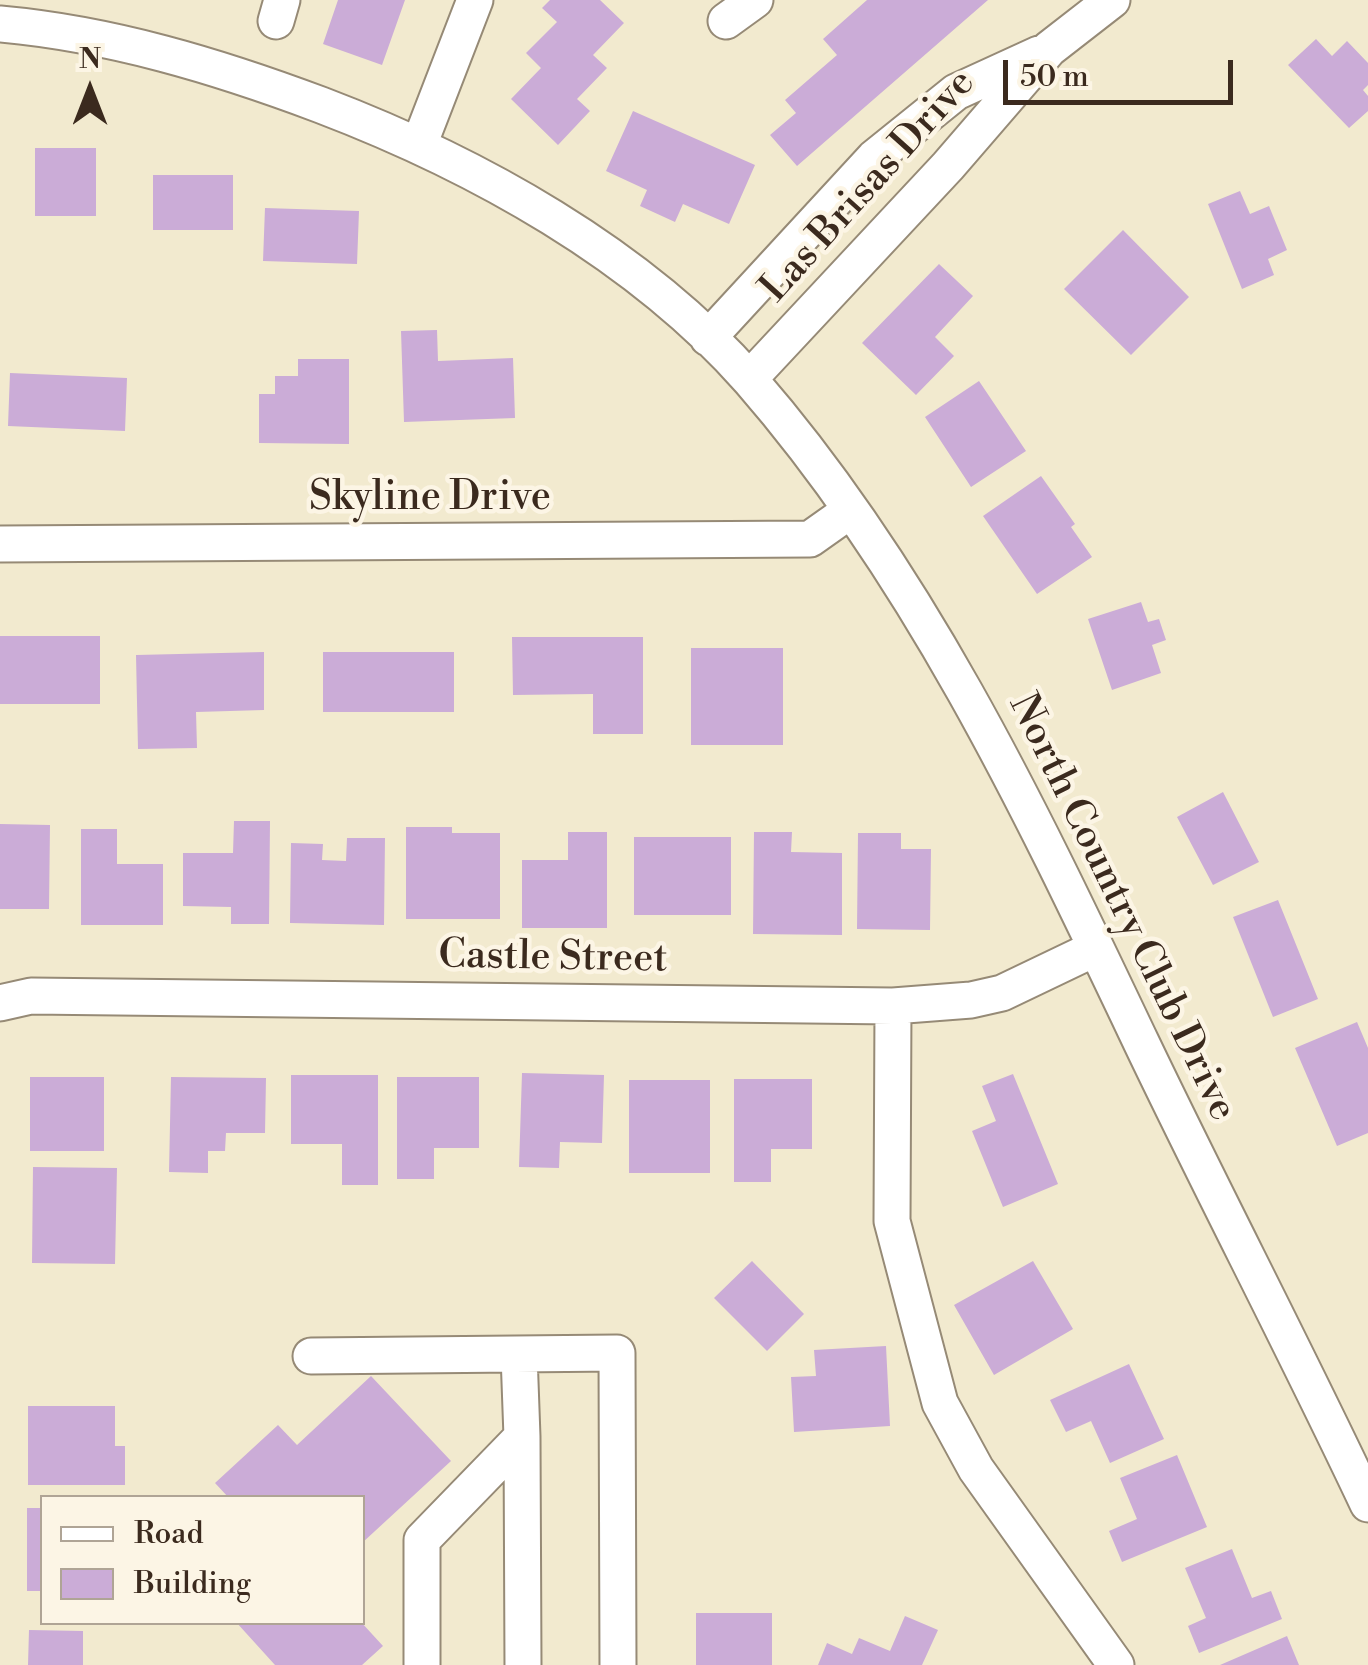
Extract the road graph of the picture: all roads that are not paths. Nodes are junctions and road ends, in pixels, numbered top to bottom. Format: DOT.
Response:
graph roads {
  1 [pos="475,0"];
  2 [pos="755,0"];
  3 [pos="1112,0"];
  4 [pos="726,21"];
  5 [pos="0,24"];
  6 [pos="1049,50"];
  7 [pos="418,145"];
  8 [pos="708,338"];
  9 [pos="750,380"];
  10 [pos="850,510"];
  11 [pos="0,544"];
  12 [pos="1096,948"];
  13 [pos="0,1003"];
  14 [pos="893,1006"];
  15 [pos="519,1354"];
  16 [pos="311,1356"];
  17 [pos="1353,1435"];
  18 [pos="522,1436"];
  19 [pos="1368,1504"];
  20 [pos="422,1665"];
  21 [pos="524,1665"];
  22 [pos="618,1665"];
  23 [pos="1116,1665"];
  1 -- 7 [label="street"];
  2 -- 4 [label="street"];
  3 -- 6 [label="street, Las Brisas Drive"];
  5 -- 7 [label="street, North Country Club Drive"];
  6 -- 8 [label="street, Las Brisas Drive"];
  6 -- 9 [label="street, Las Brisas Drive"];
  7 -- 8 [label="street, North Country Club Drive"];
  8 -- 9 [label="street, North Country Club Drive"];
  9 -- 10 [label="street, North Country Club Drive"];
  10 -- 11 [label="street, Skyline Drive"];
  10 -- 12 [label="street, North Country Club Drive"];
  12 -- 14 [label="street, Castle Street"];
  12 -- 17 [label="street, North Country Club Drive"];
  13 -- 14 [label="street, Castle Street"];
  14 -- 23 [label="street"];
  15 -- 16 [label="street"];
  15 -- 18 [label="street"];
  15 -- 22 [label="street"];
  17 -- 19 [label="street, North Country Club Drive"];
  18 -- 20 [label="street"];
  18 -- 21 [label="street"];
}
